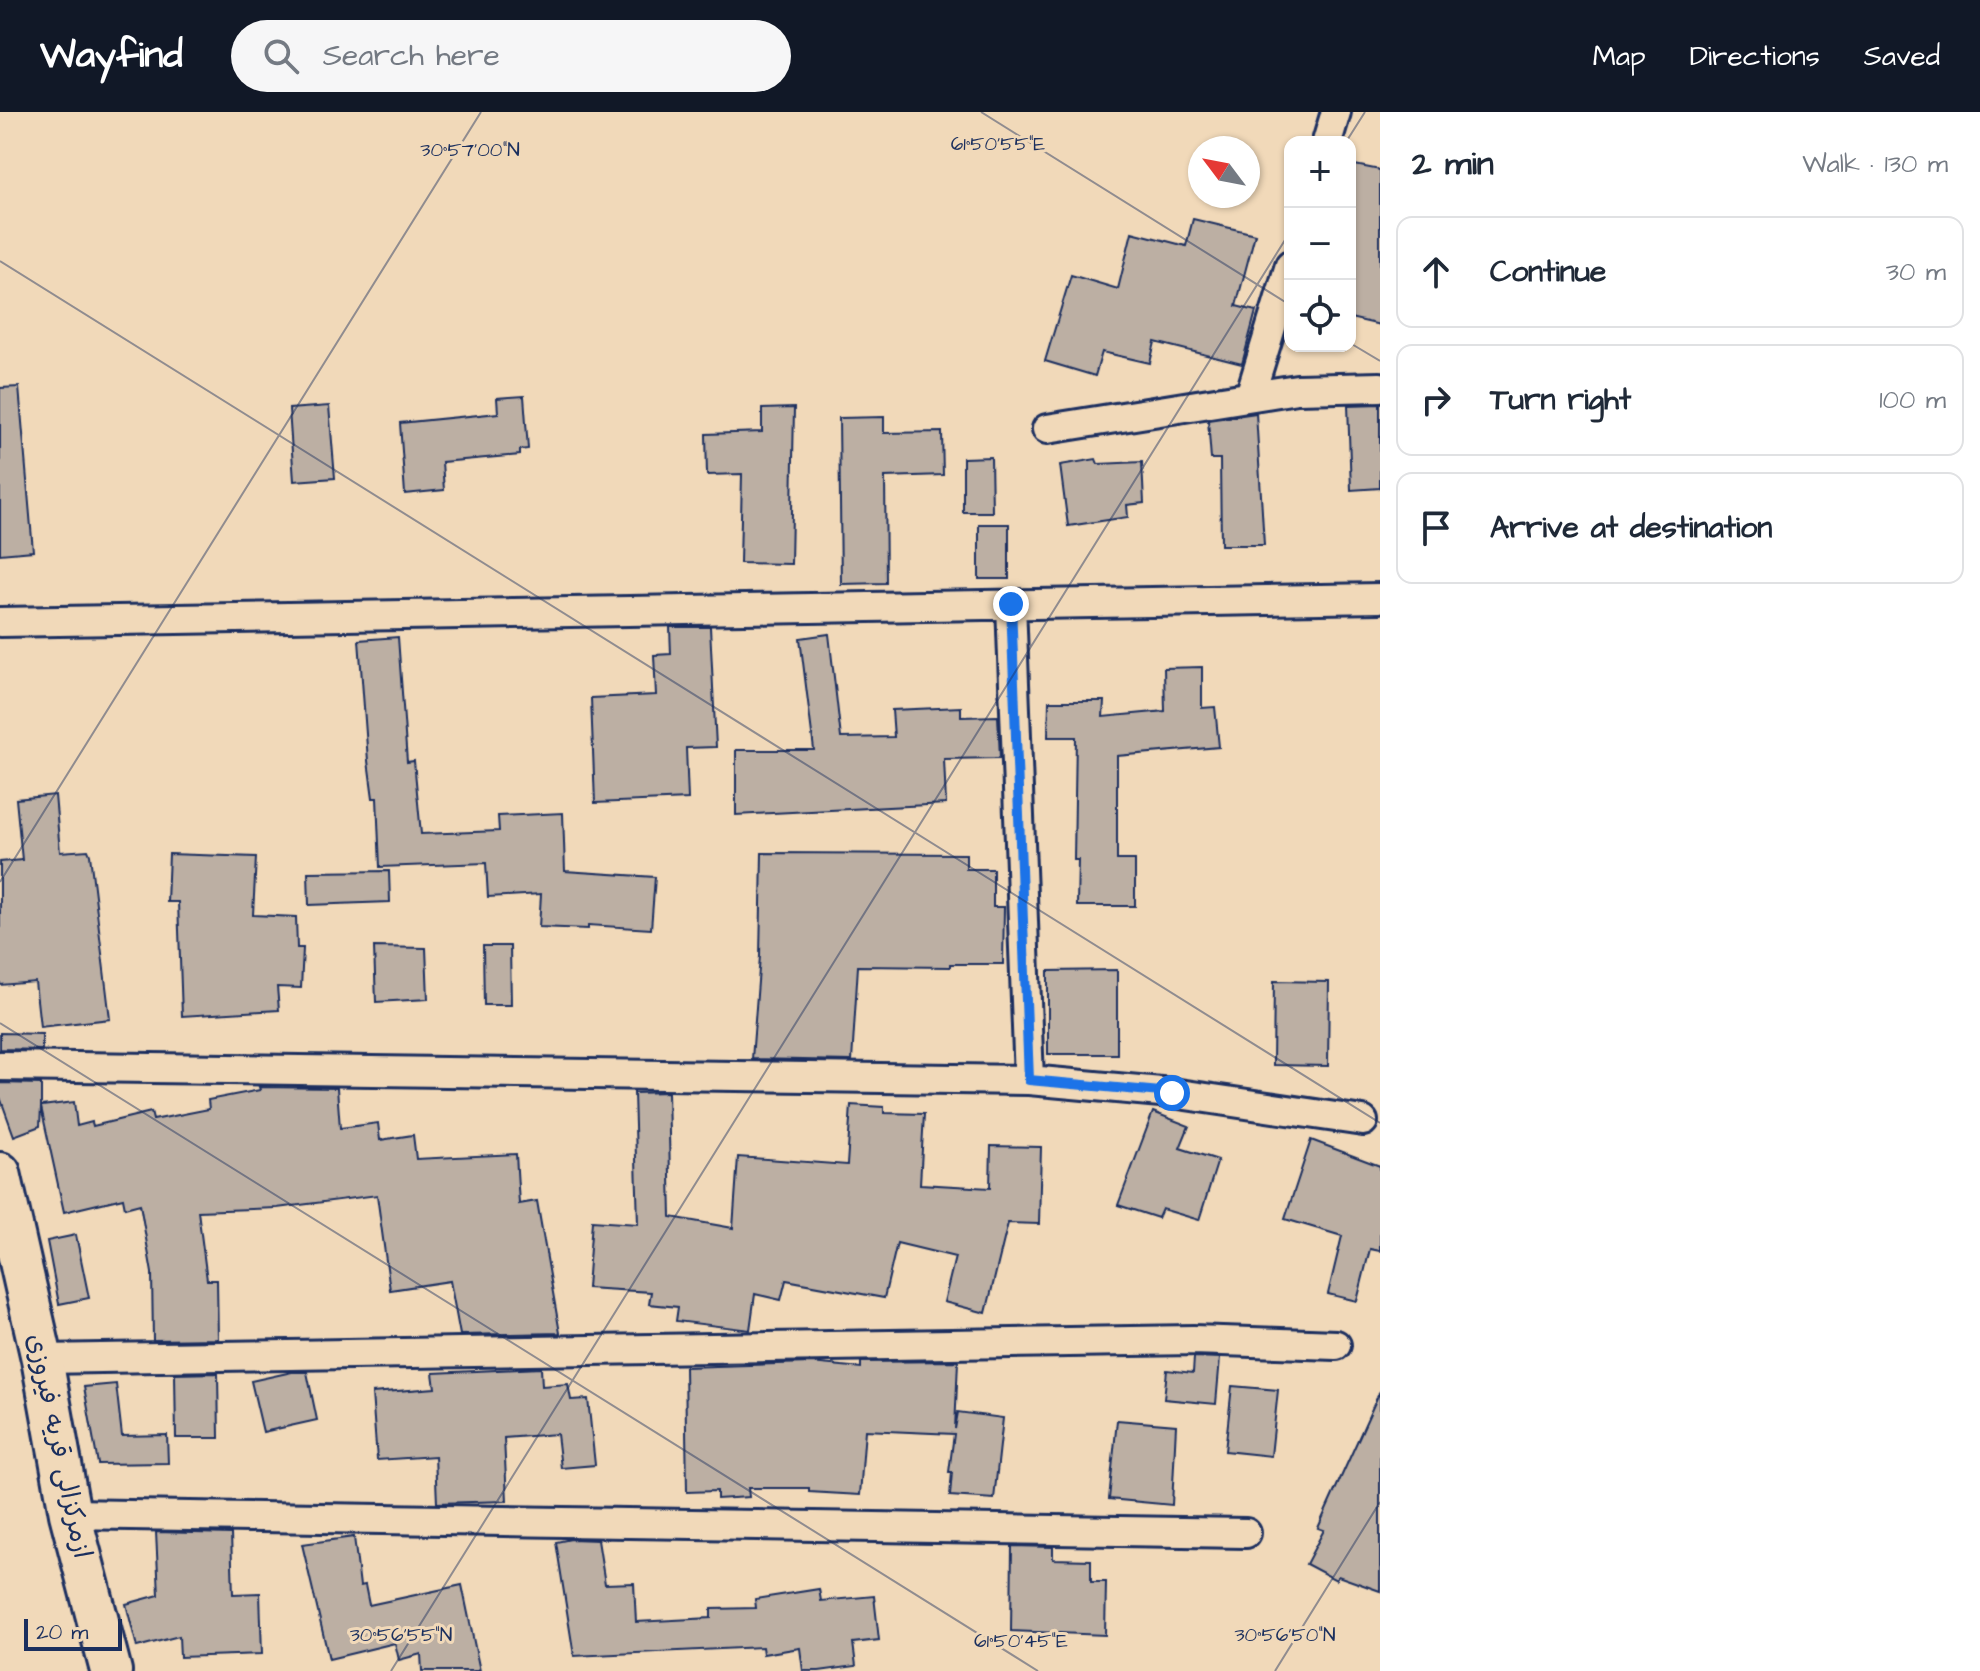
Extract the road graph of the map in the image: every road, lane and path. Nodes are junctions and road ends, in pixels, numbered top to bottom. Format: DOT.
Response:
graph roads {
  1 [pos="1336,112"];
  2 [pos="1329,136"];
  3 [pos="1285,280"];
  4 [pos="1380,387"];
  5 [pos="1250,396"];
  6 [pos="1047,429"];
  7 [pos="1380,598"];
  8 [pos="1011,604"];
  9 [pos="0,622"];
  10 [pos="0,1066"];
  11 [pos="1029,1080"];
  12 [pos="1363,1121"];
  13 [pos="0,1173"];
  14 [pos="1336,1345"];
  15 [pos="42,1359"];
  16 [pos="70,1514"];
  17 [pos="1246,1533"];
  18 [pos="111,1671"];
  1 -- 2 [label="street"];
  3 -- 5 [label="street"];
  4 -- 5 [label="street"];
  5 -- 6 [label="street"];
  7 -- 8 [label="street"];
  8 -- 9 [label="street"];
  8 -- 11 [label="street"];
  10 -- 11 [label="street"];
  11 -- 12 [label="street"];
  13 -- 15 [label="main road, ازمرکزالی قریه فیروزی"];
  14 -- 15 [label="street"];
  15 -- 16 [label="main road, ازمرکزالی قریه فیروزی"];
  16 -- 17 [label="street"];
  16 -- 18 [label="main road, ازمرکزالی قریه فیروزی"];
}
